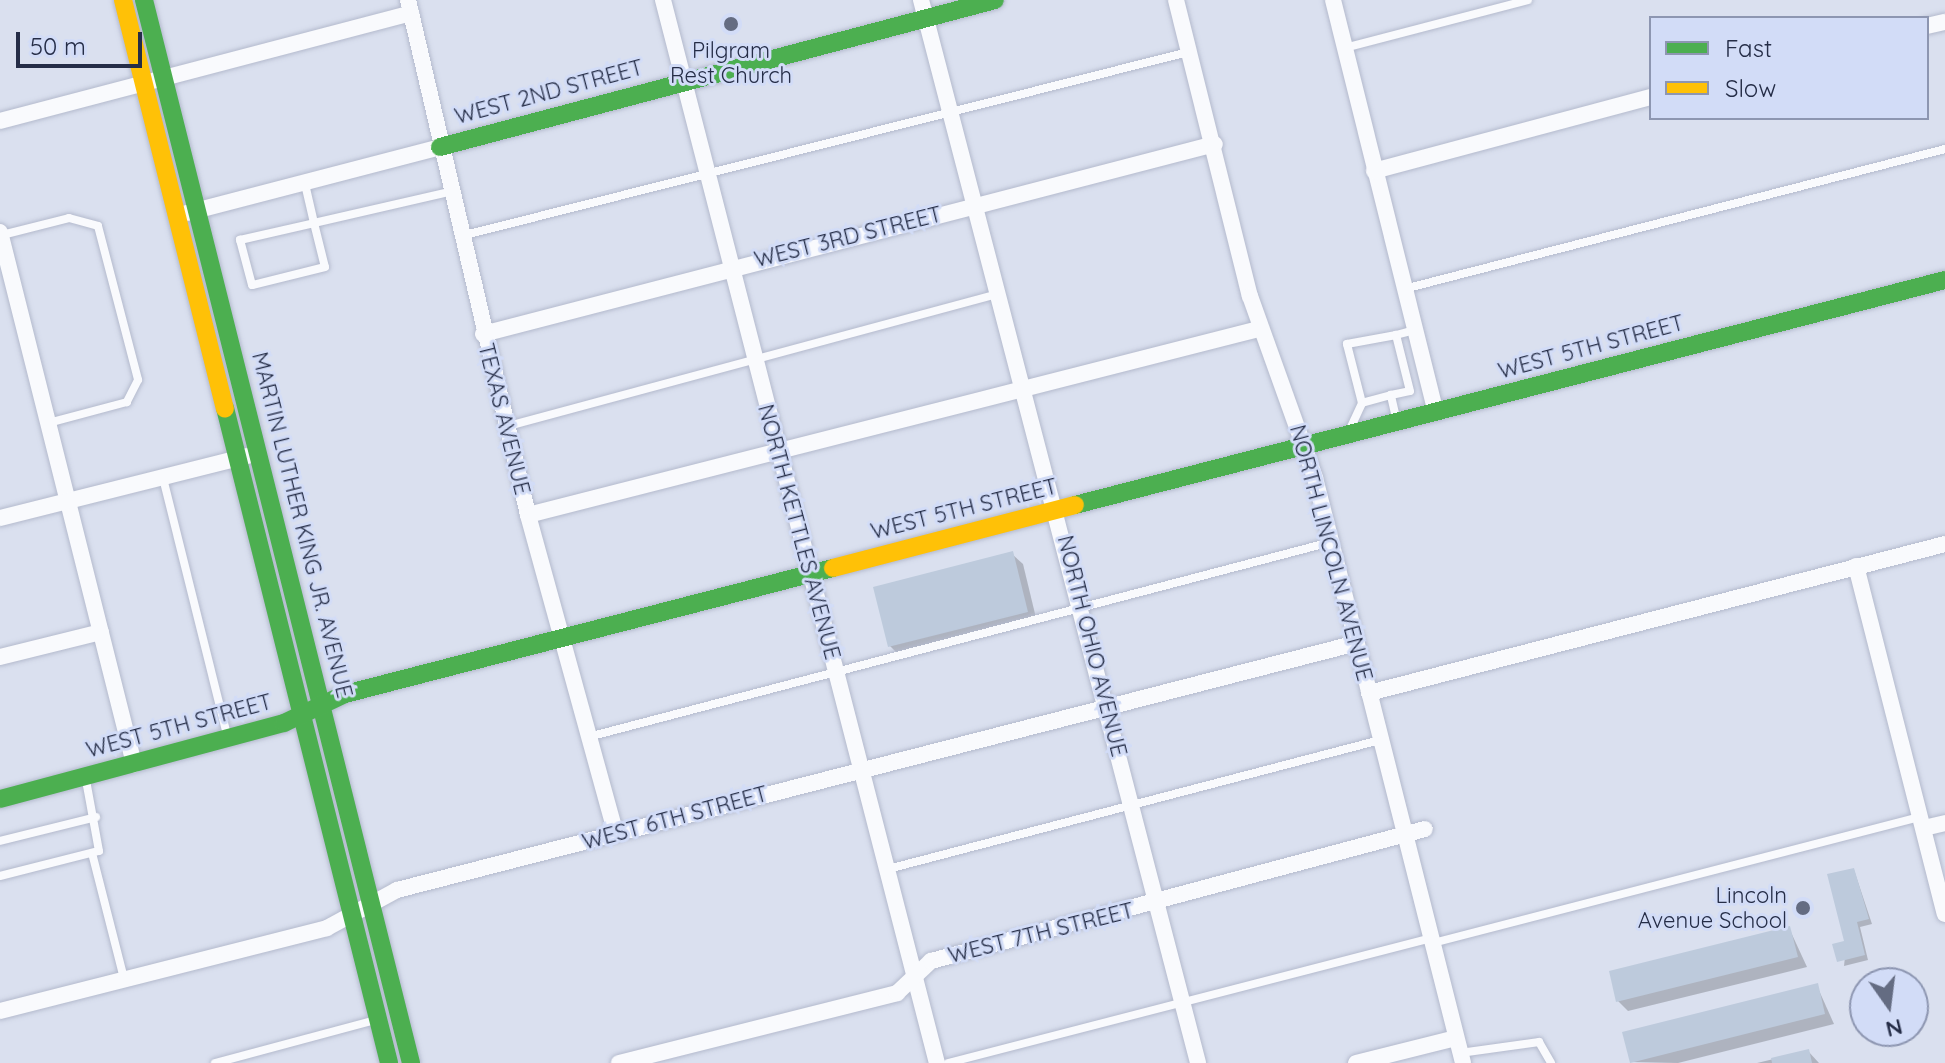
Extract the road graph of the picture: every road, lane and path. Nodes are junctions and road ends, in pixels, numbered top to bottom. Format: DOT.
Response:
graph roads {
  1 [pos="123,0"];
  2 [pos="144,0"];
  3 [pos="663,0"];
  4 [pos="995,0"];
  5 [pos="1176,0"];
  6 [pos="1333,0"];
  7 [pos="1528,0"];
  8 [pos="409,6"];
  9 [pos="922,9"];
  10 [pos="1344,48"];
  11 [pos="1189,52"];
  12 [pos="162,78"];
  13 [pos="683,81"];
  14 [pos="142,84"];
  15 [pos="1649,98"];
  16 [pos="948,116"];
  17 [pos="0,121"];
  18 [pos="1215,144"];
  19 [pos="440,147"];
  20 [pos="1945,149"];
  21 [pos="1374,171"];
  22 [pos="707,176"];
  23 [pos="305,184"];
  24 [pos="449,192"];
  25 [pos="970,206"];
  26 [pos="198,210"];
  27 [pos="176,216"];
  28 [pos="314,223"];
  29 [pos="0,234"];
  30 [pos="460,237"];
  31 [pos="729,267"];
  32 [pos="1945,280"];
  33 [pos="1404,289"];
  34 [pos="994,295"];
  35 [pos="1259,329"];
  36 [pos="1415,330"];
  37 [pos="483,334"];
  38 [pos="1396,335"];
  39 [pos="754,364"];
  40 [pos="1424,368"];
  41 [pos="1406,373"];
  42 [pos="1018,389"];
  43 [pos="1391,395"];
  44 [pos="1362,403"];
  45 [pos="1436,412"];
  46 [pos="1397,422"];
  47 [pos="48,423"];
  48 [pos="506,427"];
  49 [pos="1349,434"];
  50 [pos="1303,446"];
  51 [pos="261,453"];
  52 [pos="776,453"];
  53 [pos="239,459"];
  54 [pos="163,478"];
  55 [pos="68,501"];
  56 [pos="1055,510"];
  57 [pos="528,515"];
  58 [pos="0,518"];
  59 [pos="1331,542"];
  60 [pos="1945,544"];
  61 [pos="1856,566"];
  62 [pos="806,574"];
  63 [pos="1083,607"];
  64 [pos="101,632"];
  65 [pos="563,637"];
  66 [pos="1357,643"];
  67 [pos="0,657"];
  68 [pos="837,671"];
  69 [pos="1369,693"];
  70 [pos="321,703"];
  71 [pos="1108,708"];
  72 [pos="303,714"];
  73 [pos="592,736"];
  74 [pos="228,739"];
  75 [pos="1380,740"];
  76 [pos="134,764"];
  77 [pos="861,768"];
  78 [pos="85,776"];
  79 [pos="0,799"];
  80 [pos="1132,803"];
  81 [pos="96,817"];
  82 [pos="1922,823"];
  83 [pos="1945,823"];
  84 [pos="1425,829"];
  85 [pos="616,834"];
  86 [pos="1406,840"];
  87 [pos="0,841"];
  88 [pos="92,853"];
  89 [pos="888,869"];
  90 [pos="0,876"];
  91 [pos="1157,903"];
  92 [pos="372,904"];
  93 [pos="1945,914"];
  94 [pos="350,915"];
  95 [pos="1432,941"];
  96 [pos="918,978"];
  97 [pos="124,979"];
  98 [pos="1182,1001"];
  99 [pos="0,1011"];
  100 [pos="399,1013"];
  101 [pos="377,1020"];
  102 [pos="1460,1051"];
  103 [pos="215,1063"];
  104 [pos="389,1063"];
  105 [pos="411,1063"];
  106 [pos="619,1063"];
  107 [pos="937,1063"];
  108 [pos="948,1063"];
  109 [pos="1198,1063"];
  110 [pos="1356,1063"];
  111 [pos="1551,1063"];
  1 -- 14 [label="street, MARTIN LUTHER KING JR. AVENUE"];
  2 -- 12 [label="street, MARTIN LUTHER KING JR. AVENUE"];
  3 -- 13 [label="street, NORTH KETTLES AVENUE"];
  4 -- 9 [label="street, WEST 2ND STREET"];
  5 -- 11 [label="street, NORTH LINCOLN AVENUE"];
  6 -- 10 [label="street"];
  7 -- 10 [label="lane"];
  8 -- 12 [label="street"];
  8 -- 19 [label="street, TEXAS AVENUE"];
  9 -- 13 [label="street, WEST 2ND STREET"];
  9 -- 16 [label="street, NORTH OHIO AVENUE"];
  10 -- 21 [label="street"];
  11 -- 16 [label="lane"];
  11 -- 18 [label="street, NORTH LINCOLN AVENUE"];
  12 -- 14 [label="street"];
  12 -- 26 [label="street, MARTIN LUTHER KING JR. AVENUE"];
  13 -- 19 [label="street, WEST 2ND STREET"];
  13 -- 22 [label="street, NORTH KETTLES AVENUE"];
  14 -- 17 [label="street"];
  14 -- 27 [label="street, MARTIN LUTHER KING JR. AVENUE"];
  15 -- 21 [label="street"];
  16 -- 22 [label="lane"];
  16 -- 25 [label="street, NORTH OHIO AVENUE"];
  18 -- 25 [label="street, WEST 3RD STREET"];
  18 -- 35 [label="street, NORTH LINCOLN AVENUE"];
  19 -- 23 [label="street"];
  19 -- 24 [label="street, TEXAS AVENUE"];
  20 -- 33 [label="lane"];
  21 -- 33 [label="street"];
  22 -- 30 [label="lane"];
  22 -- 31 [label="street, NORTH KETTLES AVENUE"];
  23 -- 26 [label="street"];
  23 -- 28 [label="lane"];
  24 -- 28 [label="lane"];
  24 -- 30 [label="street, TEXAS AVENUE"];
  25 -- 31 [label="street, WEST 3RD STREET"];
  25 -- 34 [label="street, NORTH OHIO AVENUE"];
  26 -- 27 [label="street"];
  26 -- 51 [label="street, MARTIN LUTHER KING JR. AVENUE"];
  27 -- 53 [label="street, MARTIN LUTHER KING JR. AVENUE"];
  28 -- 28 [label="lane"];
  29 -- 47 [label="street"];
  29 -- 47 [label="lane"];
  30 -- 37 [label="street, TEXAS AVENUE"];
  31 -- 37 [label="street, WEST 3RD STREET"];
  31 -- 39 [label="street, NORTH KETTLES AVENUE"];
  32 -- 45 [label="street, WEST 5TH STREET"];
  33 -- 36 [label="street"];
  34 -- 39 [label="lane"];
  34 -- 42 [label="street, NORTH OHIO AVENUE"];
  35 -- 42 [label="street"];
  35 -- 50 [label="street, NORTH LINCOLN AVENUE"];
  36 -- 38 [label="lane"];
  36 -- 40 [label="street"];
  37 -- 48 [label="street, TEXAS AVENUE"];
  38 -- 41 [label="lane"];
  38 -- 44 [label="lane"];
  39 -- 48 [label="lane"];
  39 -- 52 [label="street, NORTH KETTLES AVENUE"];
  40 -- 41 [label="lane"];
  40 -- 45 [label="street"];
  41 -- 43 [label="lane"];
  42 -- 52 [label="street"];
  42 -- 56 [label="street, NORTH OHIO AVENUE"];
  43 -- 44 [label="lane"];
  43 -- 46 [label="lane"];
  44 -- 49 [label="lane"];
  45 -- 46 [label="street, WEST 5TH STREET"];
  46 -- 49 [label="street, WEST 5TH STREET"];
  47 -- 55 [label="street"];
  48 -- 57 [label="street, TEXAS AVENUE"];
  49 -- 50 [label="street, WEST 5TH STREET"];
  50 -- 56 [label="street, WEST 5TH STREET"];
  50 -- 59 [label="street, NORTH LINCOLN AVENUE"];
  51 -- 53 [label="street"];
  51 -- 70 [label="street, MARTIN LUTHER KING JR. AVENUE"];
  52 -- 57 [label="street"];
  52 -- 62 [label="street, NORTH KETTLES AVENUE"];
  53 -- 54 [label="street"];
  53 -- 72 [label="street, MARTIN LUTHER KING JR. AVENUE"];
  54 -- 55 [label="street"];
  54 -- 74 [label="lane"];
  55 -- 58 [label="street"];
  55 -- 64 [label="street"];
  56 -- 62 [label="street, WEST 5TH STREET"];
  56 -- 63 [label="street, NORTH OHIO AVENUE"];
  57 -- 65 [label="street, TEXAS AVENUE"];
  59 -- 63 [label="lane"];
  59 -- 66 [label="street, NORTH LINCOLN AVENUE"];
  60 -- 61 [label="street"];
  61 -- 69 [label="street"];
  61 -- 82 [label="street"];
  62 -- 65 [label="street, WEST 5TH STREET"];
  62 -- 68 [label="street, NORTH KETTLES AVENUE"];
  63 -- 68 [label="lane"];
  63 -- 71 [label="street, NORTH OHIO AVENUE"];
  64 -- 67 [label="street"];
  64 -- 76 [label="street"];
  65 -- 70 [label="street, WEST 5TH STREET"];
  65 -- 73 [label="street, TEXAS AVENUE"];
  66 -- 69 [label="street, NORTH LINCOLN AVENUE"];
  66 -- 71 [label="street, WEST 6TH STREET"];
  68 -- 73 [label="lane"];
  68 -- 77 [label="street, NORTH KETTLES AVENUE"];
  69 -- 75 [label="street, NORTH LINCOLN AVENUE"];
  70 -- 72 [label="street, WEST 5TH STREET"];
  70 -- 92 [label="street, MARTIN LUTHER KING JR. AVENUE"];
  71 -- 77 [label="street, WEST 6TH STREET"];
  71 -- 80 [label="street, NORTH OHIO AVENUE"];
  72 -- 74 [label="street, WEST 5TH STREET"];
  72 -- 94 [label="street, MARTIN LUTHER KING JR. AVENUE"];
  73 -- 85 [label="street, TEXAS AVENUE"];
  74 -- 76 [label="street, WEST 5TH STREET"];
  75 -- 80 [label="lane"];
  75 -- 86 [label="street, NORTH LINCOLN AVENUE"];
  76 -- 78 [label="street, WEST 5TH STREET"];
  77 -- 85 [label="street, WEST 6TH STREET"];
  77 -- 89 [label="street, NORTH KETTLES AVENUE"];
  78 -- 79 [label="street, WEST 5TH STREET"];
  78 -- 81 [label="lane"];
  80 -- 89 [label="lane"];
  80 -- 91 [label="street, NORTH OHIO AVENUE"];
  81 -- 87 [label="lane"];
  81 -- 88 [label="lane"];
  82 -- 83 [label="street"];
  82 -- 93 [label="street"];
  82 -- 95 [label="lane"];
  84 -- 86 [label="street, WEST 7TH STREET"];
  85 -- 92 [label="street, WEST 6TH STREET"];
  86 -- 91 [label="street, WEST 7TH STREET"];
  86 -- 95 [label="street, NORTH LINCOLN AVENUE"];
  88 -- 90 [label="lane"];
  88 -- 97 [label="lane"];
  89 -- 96 [label="street, NORTH KETTLES AVENUE"];
  91 -- 96 [label="street, WEST 7TH STREET"];
  91 -- 98 [label="street, NORTH OHIO AVENUE"];
  92 -- 94 [label="street, WEST 6TH STREET"];
  92 -- 100 [label="street, MARTIN LUTHER KING JR. AVENUE"];
  94 -- 97 [label="street, WEST 6TH STREET"];
  94 -- 101 [label="street, MARTIN LUTHER KING JR. AVENUE"];
  95 -- 98 [label="lane"];
  95 -- 102 [label="street, NORTH LINCOLN AVENUE"];
  96 -- 106 [label="street, WEST 7TH STREET"];
  96 -- 107 [label="street, NORTH KETTLES AVENUE"];
  97 -- 99 [label="street, WEST 6TH STREET"];
  98 -- 108 [label="lane"];
  98 -- 109 [label="street, NORTH OHIO AVENUE"];
  100 -- 101 [label="lane"];
  100 -- 105 [label="street, MARTIN LUTHER KING JR. AVENUE"];
  101 -- 103 [label="lane"];
  101 -- 104 [label="street, MARTIN LUTHER KING JR. AVENUE"];
  102 -- 110 [label="street"];
  102 -- 111 [label="lane"];
}
